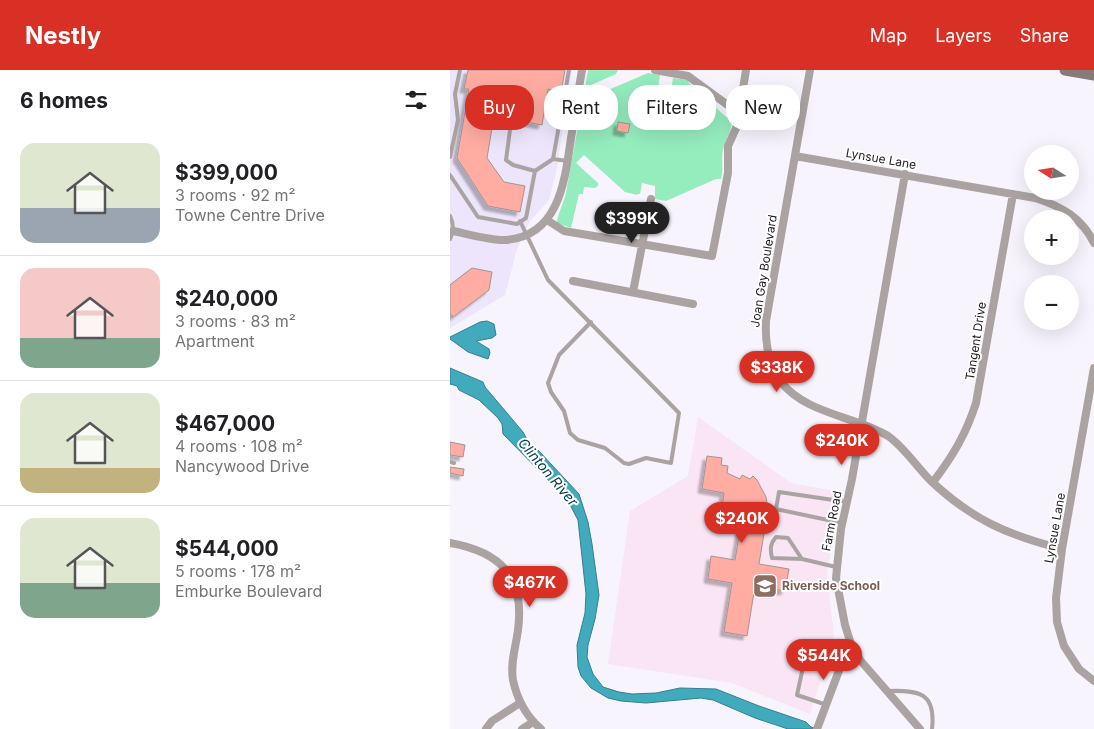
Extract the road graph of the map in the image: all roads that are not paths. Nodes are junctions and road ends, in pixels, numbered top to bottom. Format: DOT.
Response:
graph roads {
  1 [pos="460,70"];
  2 [pos="569,70"];
  3 [pos="582,70"];
  4 [pos="654,70"];
  5 [pos="746,70"];
  6 [pos="810,70"];
  7 [pos="1065,70"];
  8 [pos="1094,75"];
  9 [pos="744,85"];
  10 [pos="726,104"];
  11 [pos="510,130"];
  12 [pos="735,130"];
  13 [pos="795,156"];
  14 [pos="450,157"];
  15 [pos="553,159"];
  16 [pos="568,161"];
  17 [pos="535,171"];
  18 [pos="905,174"];
  19 [pos="450,175"];
  20 [pos="1013,194"];
  21 [pos="651,199"];
  22 [pos="450,216"];
  23 [pos="547,220"];
  24 [pos="520,221"];
  25 [pos="453,231"];
  26 [pos="526,235"];
  27 [pos="450,239"];
  28 [pos="1094,243"];
  29 [pos="643,244"];
  30 [pos="573,281"];
  31 [pos="633,292"];
  32 [pos="693,304"];
  33 [pos="591,322"];
  34 [pos="1094,368"];
  35 [pos="861,423"];
  36 [pos="933,482"];
  37 [pos="847,502"];
  38 [pos="842,523"];
  39 [pos="450,543"];
  40 [pos="1062,548"];
  41 [pos="802,558"];
  42 [pos="836,567"];
  43 [pos="851,644"];
  44 [pos="846,652"];
  45 [pos="1094,681"];
  46 [pos="887,691"];
  47 [pos="520,703"];
  48 [pos="827,705"];
  49 [pos="533,722"];
  50 [pos="486,729"];
  51 [pos="522,729"];
  52 [pos="541,729"];
  53 [pos="817,729"];
  54 [pos="920,729"];
  55 [pos="932,729"];
  1 -- 14 [label="lane"];
  2 -- 15 [label="lane"];
  3 -- 16 [label="street"];
  4 -- 10 [label="street"];
  5 -- 9 [label="street"];
  6 -- 13 [label="street, Joan Gay Boulevard"];
  7 -- 8 [label="street"];
  11 -- 17 [label="lane"];
  12 -- 29 [label="street"];
  13 -- 18 [label="street, Lynsue Lane"];
  13 -- 35 [label="street, Joan Gay Boulevard"];
  15 -- 16 [label="lane"];
  15 -- 17 [label="lane"];
  16 -- 23 [label="street"];
  17 -- 24 [label="lane"];
  18 -- 20 [label="street, Lynsue Lane"];
  18 -- 35 [label="street, Farm Road"];
  19 -- 24 [label="lane"];
  20 -- 28 [label="street, Lynsue Lane"];
  20 -- 36 [label="street, Tangent Drive"];
  21 -- 29 [label="street"];
  22 -- 25 [label="lane"];
  23 -- 26 [label="street"];
  23 -- 29 [label="street"];
  24 -- 26 [label="lane"];
  25 -- 26 [label="street"];
  25 -- 27 [label="lane"];
  26 -- 33 [label="lane"];
  29 -- 31 [label="street"];
  30 -- 31 [label="street"];
  31 -- 32 [label="street"];
  33 -- 33 [label="lane"];
  34 -- 40 [label="street, Lynsue Lane"];
  35 -- 36 [label="street, Joan Gay Boulevard"];
  35 -- 37 [label="street, Farm Road"];
  36 -- 40 [label="street, Joan Gay Boulevard"];
  37 -- 38 [label="street, Farm Road"];
  37 -- 38 [label="lane"];
  38 -- 42 [label="street, Farm Road"];
  39 -- 47 [label="street"];
  40 -- 45 [label="street, Lynsue Lane"];
  41 -- 41 [label="lane"];
  41 -- 42 [label="lane"];
  42 -- 43 [label="street, Farm Road"];
  43 -- 44 [label="street"];
  43 -- 46 [label="street, Farm Road"];
  44 -- 48 [label="street"];
  44 -- 48 [label="lane"];
  46 -- 54 [label="street, Farm Road"];
  46 -- 55 [label="lane"];
  47 -- 49 [label="street"];
  47 -- 50 [label="street"];
  48 -- 53 [label="street"];
  49 -- 51 [label="street"];
  49 -- 52 [label="street"];
}
